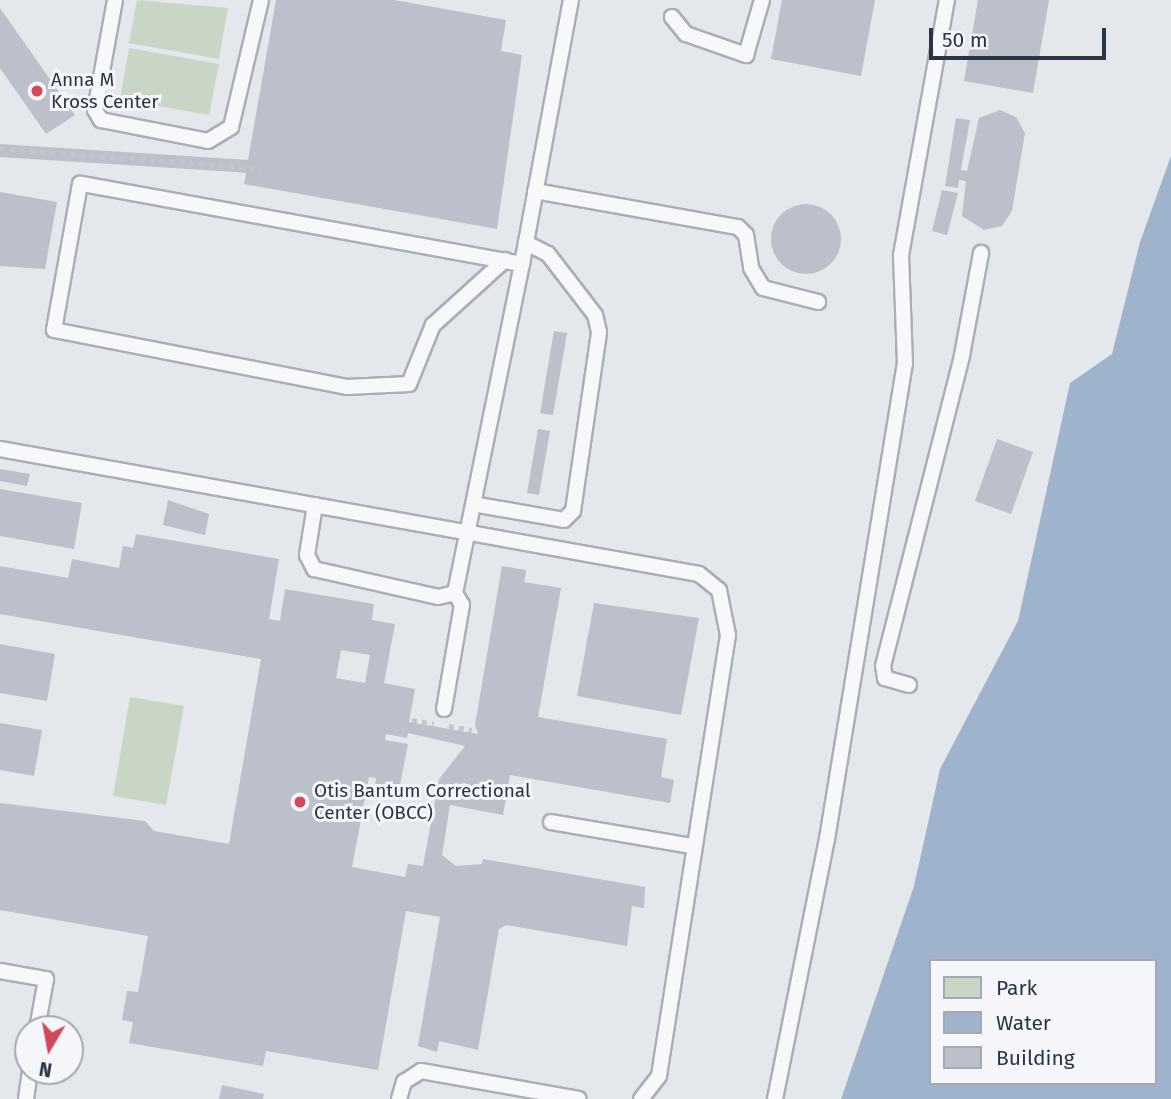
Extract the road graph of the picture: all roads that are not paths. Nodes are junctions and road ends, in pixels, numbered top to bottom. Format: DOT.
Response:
graph roads {
  1 [pos="115,0"];
  2 [pos="261,0"];
  3 [pos="571,0"];
  4 [pos="762,0"];
  5 [pos="947,0"];
  6 [pos="672,17"];
  7 [pos="536,191"];
  8 [pos="526,243"];
  9 [pos="981,253"];
  10 [pos="505,260"];
  11 [pos="522,264"];
  12 [pos="818,302"];
  13 [pos="0,449"];
  14 [pos="473,504"];
  15 [pos="315,505"];
  16 [pos="468,532"];
  17 [pos="455,593"];
  18 [pos="909,685"];
  19 [pos="443,709"];
  20 [pos="551,822"];
  21 [pos="692,846"];
  22 [pos="0,971"];
  23 [pos="40,1015"];
  24 [pos="399,1099"];
  25 [pos="579,1099"];
  26 [pos="641,1099"];
  27 [pos="775,1099"];
  1 -- 2 [label="lane"];
  3 -- 7 [label="lane"];
  4 -- 6 [label="lane"];
  5 -- 27 [label="lane"];
  7 -- 8 [label="lane"];
  7 -- 12 [label="lane"];
  8 -- 11 [label="lane"];
  8 -- 14 [label="lane"];
  9 -- 18 [label="lane"];
  10 -- 10 [label="lane"];
  10 -- 11 [label="lane"];
  11 -- 14 [label="lane"];
  13 -- 15 [label="lane"];
  14 -- 16 [label="lane"];
  15 -- 16 [label="lane"];
  15 -- 17 [label="lane"];
  16 -- 17 [label="lane"];
  16 -- 21 [label="lane"];
  17 -- 19 [label="lane"];
  20 -- 21 [label="lane"];
  21 -- 26 [label="lane"];
  22 -- 23 [label="lane"];
  24 -- 25 [label="lane"];
}
